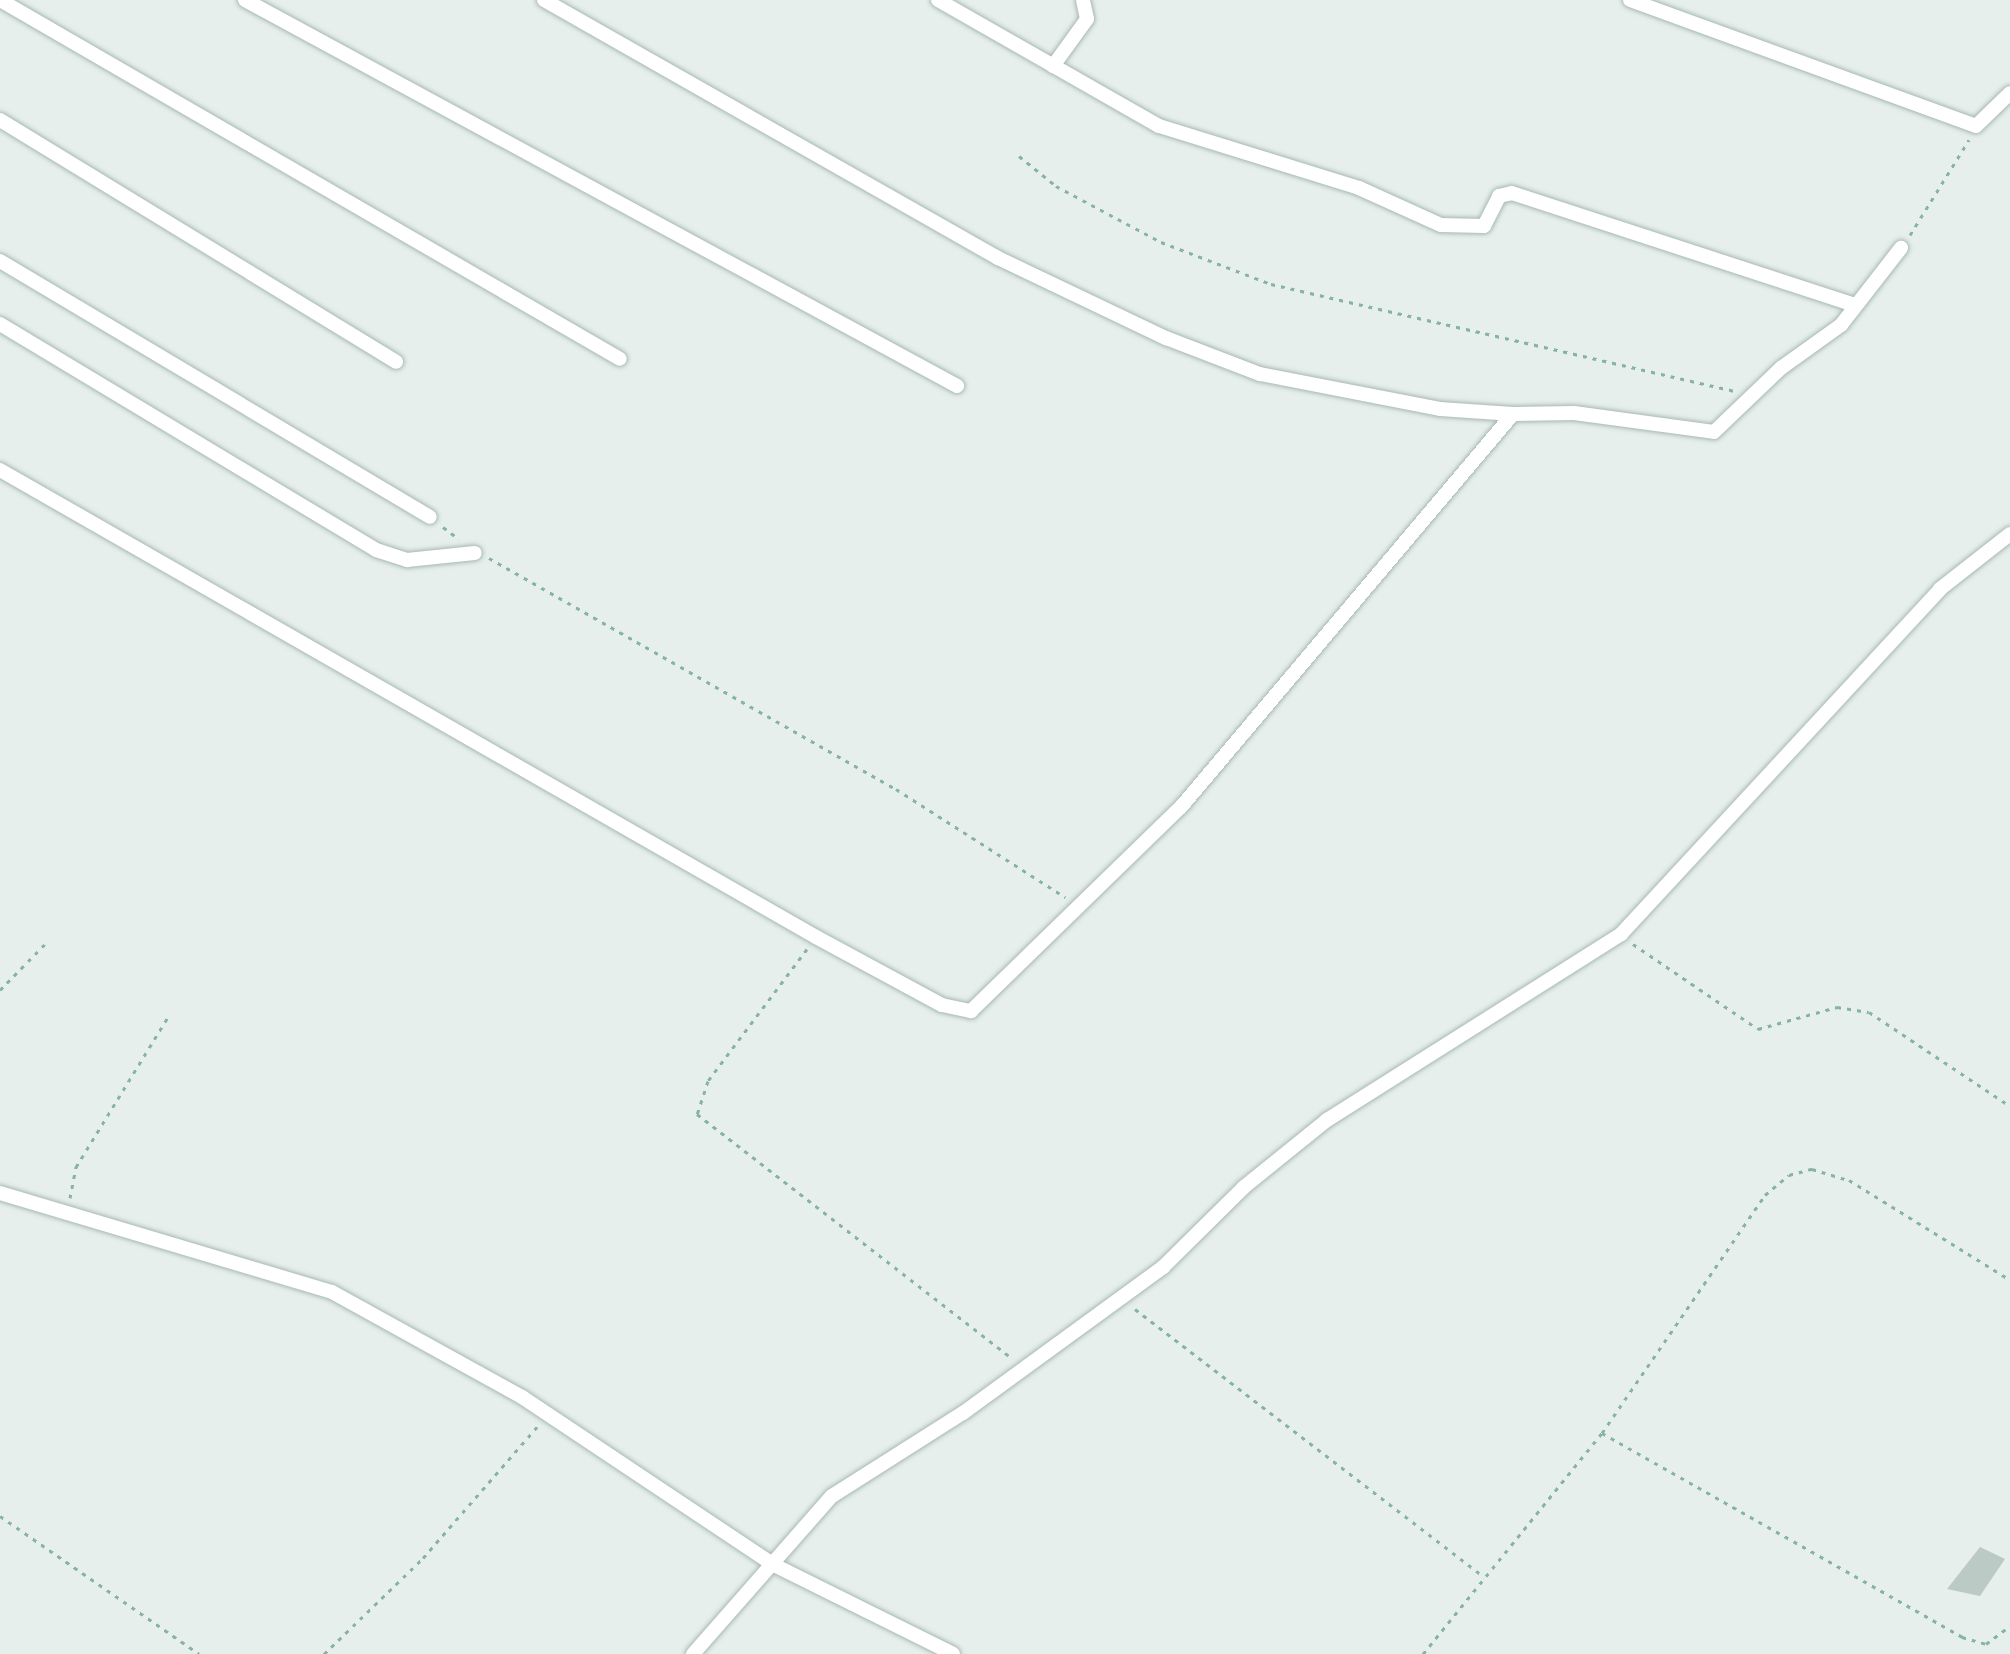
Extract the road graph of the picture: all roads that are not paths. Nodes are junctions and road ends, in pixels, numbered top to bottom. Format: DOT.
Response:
graph roads {
  1 [pos="0,0"];
  2 [pos="245,0"];
  3 [pos="544,0"];
  4 [pos="938,0"];
  5 [pos="1083,0"];
  6 [pos="1630,0"];
  7 [pos="1053,66"];
  8 [pos="2010,93"];
  9 [pos="0,120"];
  10 [pos="1901,248"];
  11 [pos="0,261"];
  12 [pos="1854,305"];
  13 [pos="0,324"];
  14 [pos="620,359"];
  15 [pos="396,362"];
  16 [pos="957,386"];
  17 [pos="1513,414"];
  18 [pos="0,470"];
  19 [pos="430,517"];
  20 [pos="2010,534"];
  21 [pos="475,553"];
  22 [pos="0,1193"];
  23 [pos="772,1564"];
  24 [pos="693,1654"];
  25 [pos="953,1654"];
  1 -- 14 [label="street"];
  2 -- 16 [label="street"];
  3 -- 17 [label="street"];
  4 -- 7 [label="street"];
  5 -- 7 [label="street"];
  6 -- 8 [label="street"];
  7 -- 12 [label="street"];
  9 -- 15 [label="street"];
  10 -- 12 [label="street"];
  11 -- 19 [label="street"];
  12 -- 17 [label="street"];
  13 -- 21 [label="street"];
  17 -- 18 [label="street"];
  20 -- 23 [label="street"];
  22 -- 23 [label="street"];
  23 -- 24 [label="street"];
  23 -- 25 [label="street"];
}
